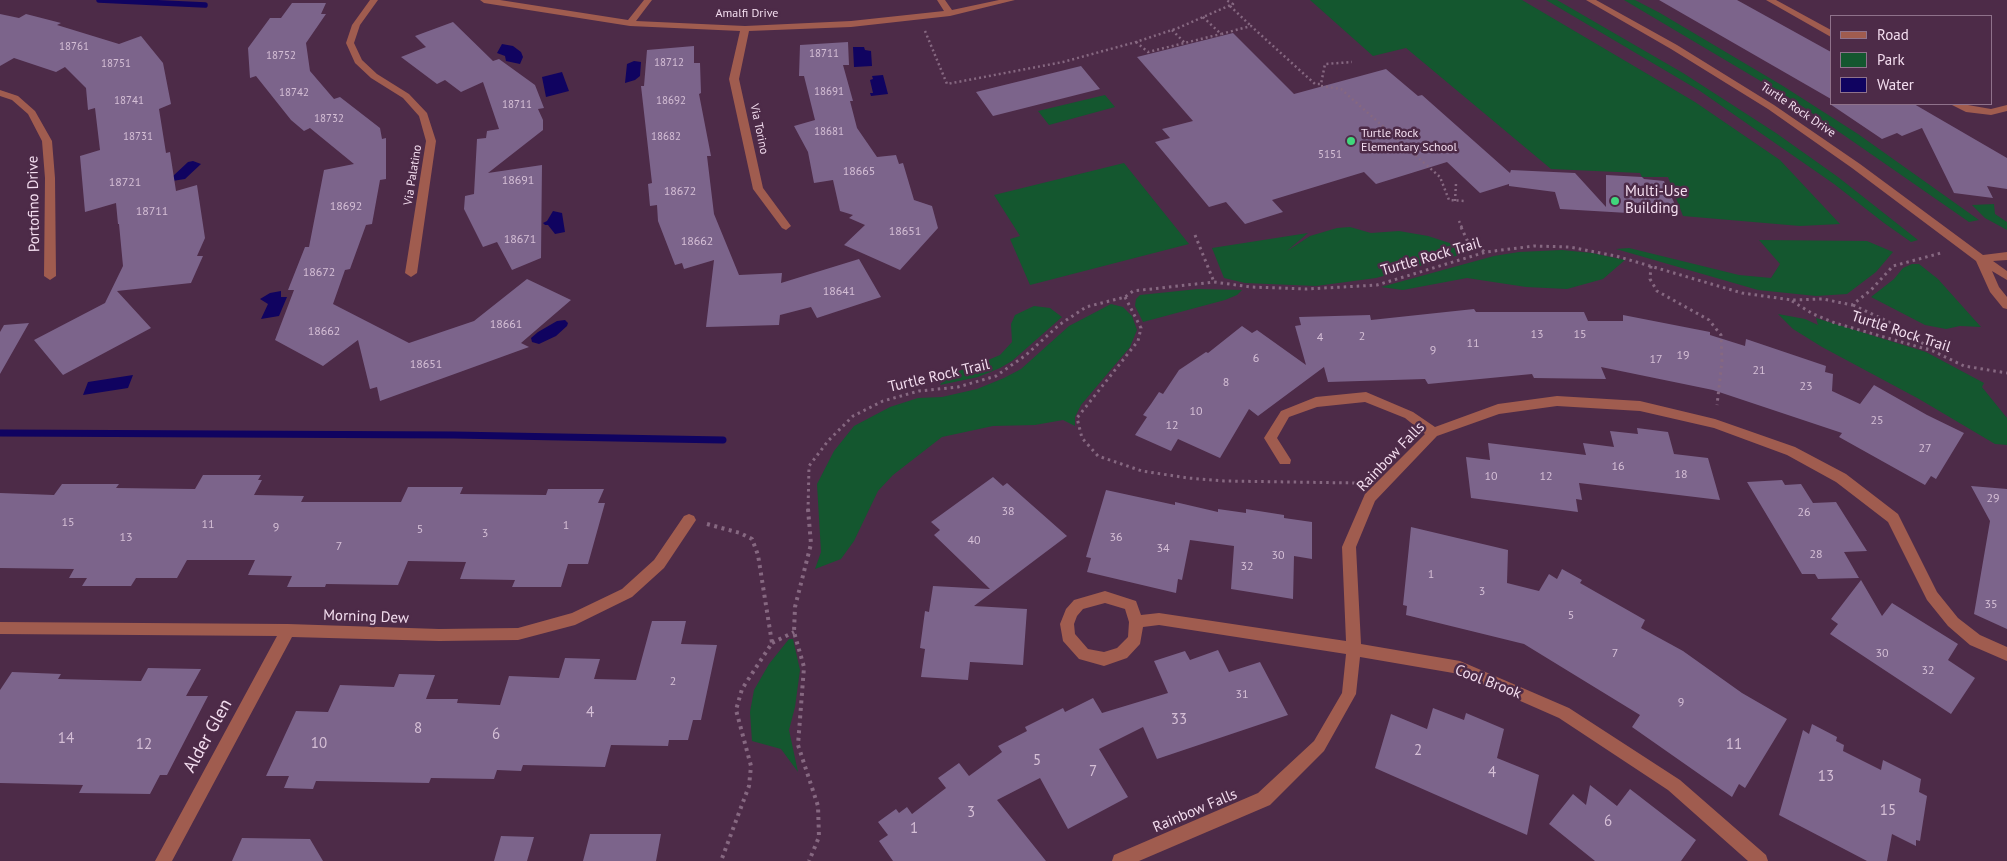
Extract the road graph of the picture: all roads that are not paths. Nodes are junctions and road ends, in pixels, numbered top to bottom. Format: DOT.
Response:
graph roads {
  1 [pos="374,0"];
  2 [pos="484,0"];
  3 [pos="648,0"];
  4 [pos="941,0"];
  5 [pos="1011,0"];
  6 [pos="1590,0"];
  7 [pos="1776,1"];
  8 [pos="950,13"];
  9 [pos="630,23"];
  10 [pos="745,28"];
  11 [pos="1830,33"];
  12 [pos="0,93"];
  13 [pos="1957,105"];
  14 [pos="2007,108"];
  15 [pos="786,226"];
  16 [pos="2007,256"];
  17 [pos="1981,260"];
  18 [pos="410,273"];
  19 [pos="50,276"];
  20 [pos="2007,276"];
  21 [pos="2007,288"];
  22 [pos="1994,289"];
  23 [pos="2007,305"];
  24 [pos="1432,433"];
  25 [pos="1286,460"];
  26 [pos="689,520"];
  27 [pos="1136,622"];
  28 [pos="0,628"];
  29 [pos="288,630"];
  30 [pos="1354,649"];
  31 [pos="2007,654"];
  32 [pos="162,861"];
  33 [pos="1120,861"];
  34 [pos="1760,861"];
  1 -- 18 [label="street, Via Palatino"];
  2 -- 9 [label="street, Amalfi Drive"];
  3 -- 9 [label="street"];
  4 -- 8 [label="street"];
  5 -- 8 [label="street, Amalfi Drive"];
  6 -- 17 [label="street, Turtle Rock Drive"];
  7 -- 11 [label="street"];
  8 -- 10 [label="street, Amalfi Drive"];
  9 -- 10 [label="street, Amalfi Drive"];
  10 -- 15 [label="street, Via Torino"];
  12 -- 19 [label="street, Portofino Drive"];
  13 -- 14 [label="street"];
  16 -- 17 [label="street"];
  17 -- 20 [label="street, Turtle Rock Drive"];
  17 -- 22 [label="street, Turtle Rock Drive"];
  21 -- 22 [label="street"];
  22 -- 23 [label="street, Turtle Rock Drive"];
  24 -- 25 [label="street"];
  24 -- 30 [label="street, Rainbow Falls"];
  24 -- 31 [label="street, Rainbow Falls"];
  26 -- 29 [label="street, Morning Dew"];
  27 -- 27 [label="street"];
  27 -- 30 [label="street, Cool Brook"];
  28 -- 29 [label="street, Morning Dew"];
  29 -- 32 [label="street, Alder Glen"];
  30 -- 33 [label="street, Rainbow Falls"];
  30 -- 34 [label="street, Cool Brook"];
}
